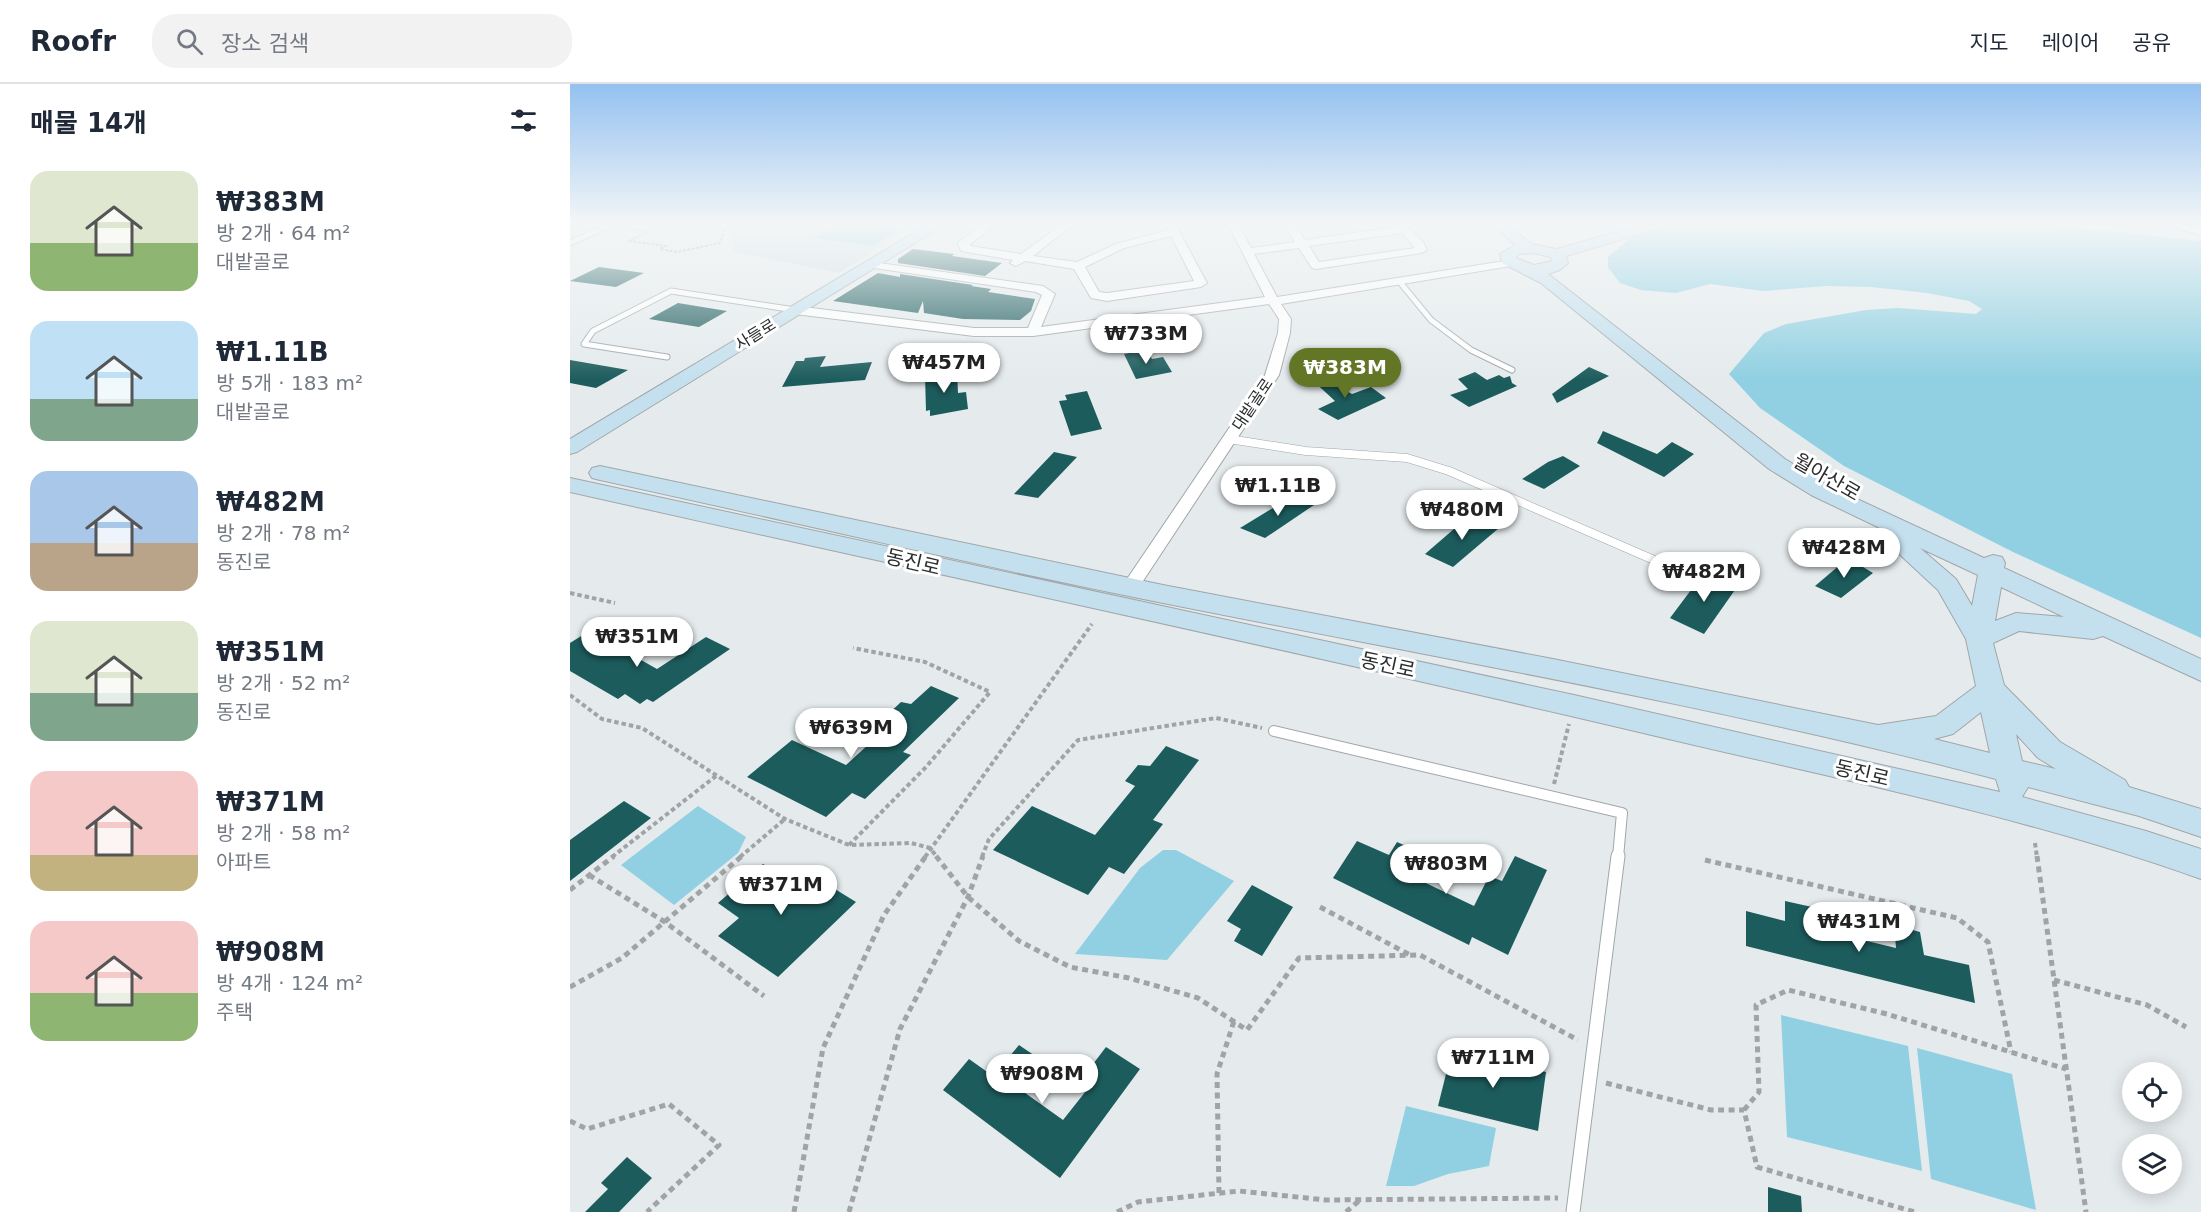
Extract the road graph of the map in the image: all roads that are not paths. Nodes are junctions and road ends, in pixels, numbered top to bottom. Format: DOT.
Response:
graph roads {
  1 [pos="856,275"];
  2 [pos="945,275"];
  3 [pos="1001,275"];
  4 [pos="1083,275"];
  5 [pos="1198,275"];
  6 [pos="1259,275"];
  7 [pos="1450,275"];
  8 [pos="1536,275"];
  9 [pos="1563,275"];
  10 [pos="993,281"];
  11 [pos="1399,281"];
  12 [pos="1273,300"];
  13 [pos="795,310"];
  14 [pos="1033,332"];
  15 [pos="666,357"];
  16 [pos="1512,370"];
  17 [pos="1229,439"];
  18 [pos="570,448"];
  19 [pos="570,466"];
  20 [pos="570,485"];
  21 [pos="1854,508"];
  22 [pos="1661,563"];
  23 [pos="1992,568"];
  24 [pos="1135,578"];
  25 [pos="2121,634"];
  26 [pos="1979,639"];
  27 [pos="2201,659"];
  28 [pos="2201,671"];
  29 [pos="1991,690"];
  30 [pos="1274,731"];
  31 [pos="1873,735"];
  32 [pos="2010,772"];
  33 [pos="2139,803"];
  34 [pos="2018,809"];
  35 [pos="2201,823"];
  36 [pos="2201,864"];
  37 [pos="1573,1212"];
  1 -- 13 [label="street, 사들로"];
  2 -- 10 [label="street"];
  3 -- 10 [label="street"];
  4 -- 5 [label="street"];
  6 -- 12 [label="street, 대밭골로"];
  7 -- 11 [label="street"];
  8 -- 21 [label="street"];
  9 -- 23 [label="street, 월아산로"];
  10 -- 14 [label="street"];
  11 -- 12 [label="street"];
  11 -- 16 [label="lane"];
  12 -- 14 [label="street"];
  12 -- 17 [label="street, 대밭골로"];
  13 -- 14 [label="street"];
  13 -- 15 [label="lane"];
  13 -- 18 [label="street, 사들로"];
  17 -- 22 [label="lane"];
  17 -- 24 [label="street, 대밭골로"];
  19 -- 24 [label="street, 동진로"];
  20 -- 34 [label="street, 동진로"];
  21 -- 23 [label="street"];
  21 -- 26 [label="street"];
  23 -- 25 [label="street"];
  23 -- 26 [label="street"];
  23 -- 27 [label="street, 월아산로"];
  24 -- 31 [label="street, 동진로"];
  25 -- 26 [label="street"];
  25 -- 28 [label="street"];
  26 -- 29 [label="street"];
  29 -- 31 [label="street"];
  29 -- 32 [label="street"];
  29 -- 33 [label="street"];
  30 -- 37 [label="lane"];
  31 -- 32 [label="street, 동진로"];
  32 -- 33 [label="street, 동진로"];
  32 -- 34 [label="street"];
  33 -- 35 [label="street, 동진로"];
  34 -- 36 [label="street, 동진로"];
}
